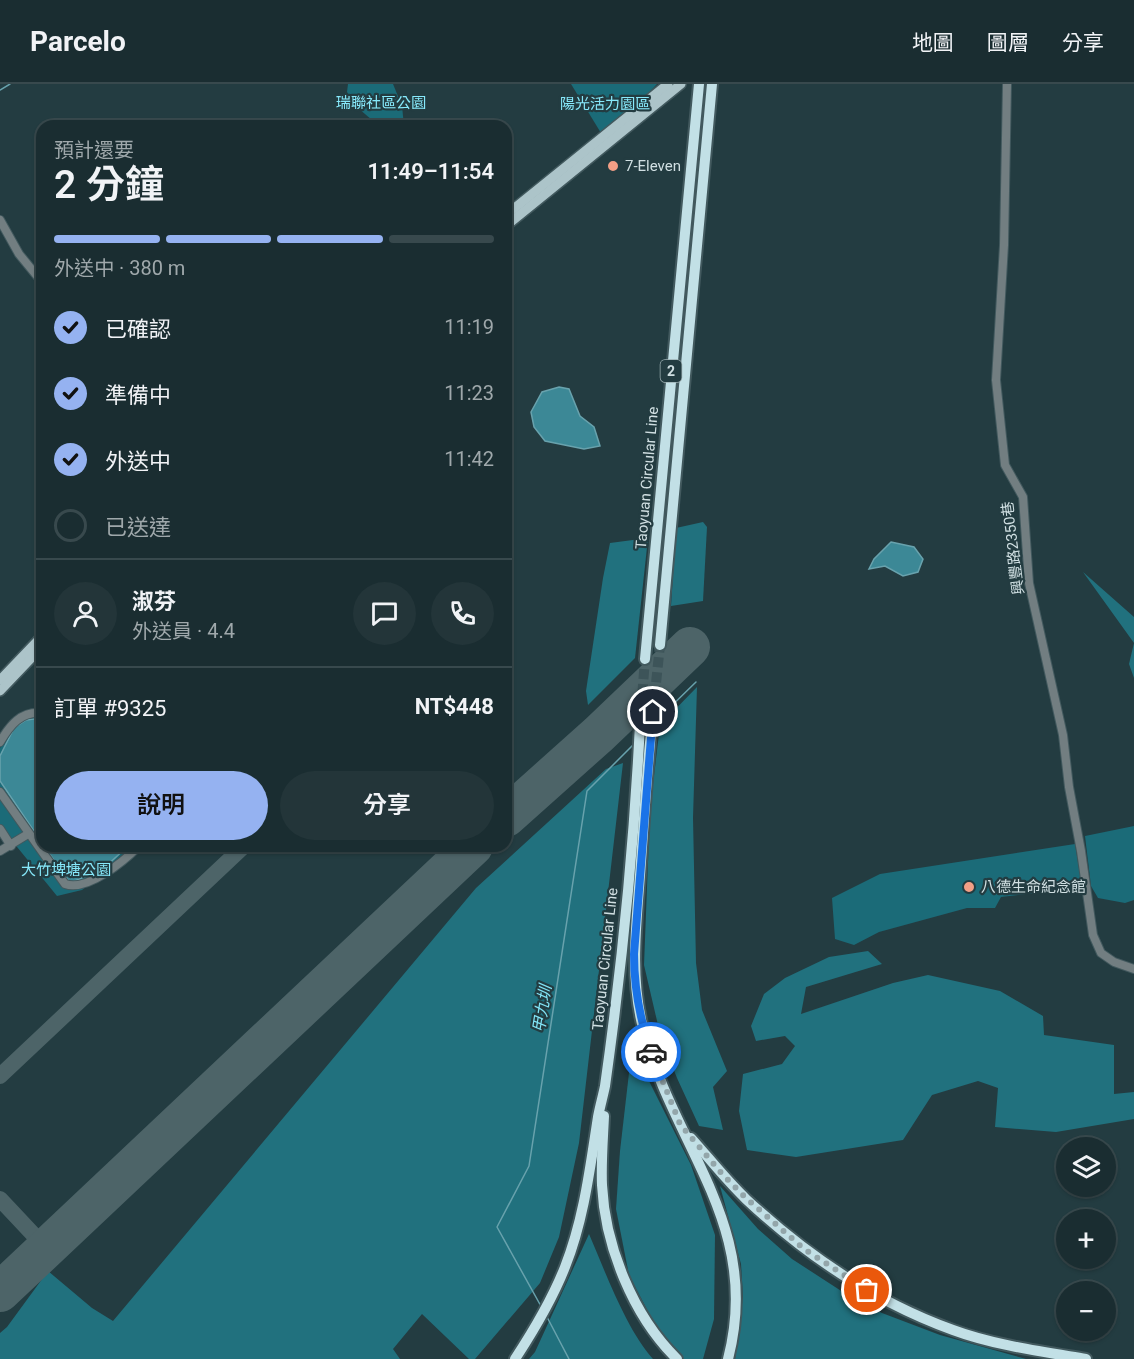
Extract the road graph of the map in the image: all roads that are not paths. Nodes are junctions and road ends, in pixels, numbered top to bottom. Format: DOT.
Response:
graph roads {
  1 [pos="681,84"];
  2 [pos="699,84"];
  3 [pos="712,84"];
  4 [pos="1008,84"];
  5 [pos="666,85"];
  6 [pos="663,99"];
  7 [pos="512,210"];
  8 [pos="0,220"];
  9 [pos="512,221"];
  10 [pos="36,275"];
  11 [pos="36,642"];
  12 [pos="660,645"];
  13 [pos="36,653"];
  14 [pos="645,659"];
  15 [pos="0,680"];
  16 [pos="0,691"];
  17 [pos="36,713"];
  18 [pos="0,742"];
  19 [pos="0,792"];
  20 [pos="0,830"];
  21 [pos="28,834"];
  22 [pos="36,845"];
  23 [pos="11,846"];
  24 [pos="0,851"];
  25 [pos="41,852"];
  26 [pos="133,852"];
  27 [pos="1134,969"];
  28 [pos="604,1089"];
  29 [pos="680,1124"];
  30 [pos="515,1359"];
  31 [pos="676,1359"];
  32 [pos="728,1359"];
  33 [pos="1086,1359"];
  1 -- 6 [label="main road"];
  2 -- 14 [label="highway, Taoyuan Circular Line / 2"];
  3 -- 12 [label="highway, Taoyuan Circular Line / 2"];
  4 -- 27 [label="street, 興豐路2350巷"];
  5 -- 6 [label="street"];
  5 -- 7 [label="main road"];
  6 -- 9 [label="main road"];
  8 -- 10 [label="street"];
  11 -- 15 [label="main road"];
  13 -- 16 [label="main road"];
  17 -- 18 [label="street"];
  19 -- 21 [label="street"];
  20 -- 23 [label="street"];
  21 -- 22 [label="street"];
  21 -- 23 [label="street"];
  23 -- 24 [label="street"];
  25 -- 26 [label="street"];
  28 -- 29 [label="highway, Taoyuan Circular Line"];
  28 -- 30 [label="highway"];
  28 -- 31 [label="highway"];
  29 -- 32 [label="highway, Taoyuan Circular Line"];
  29 -- 33 [label="highway"];
}
